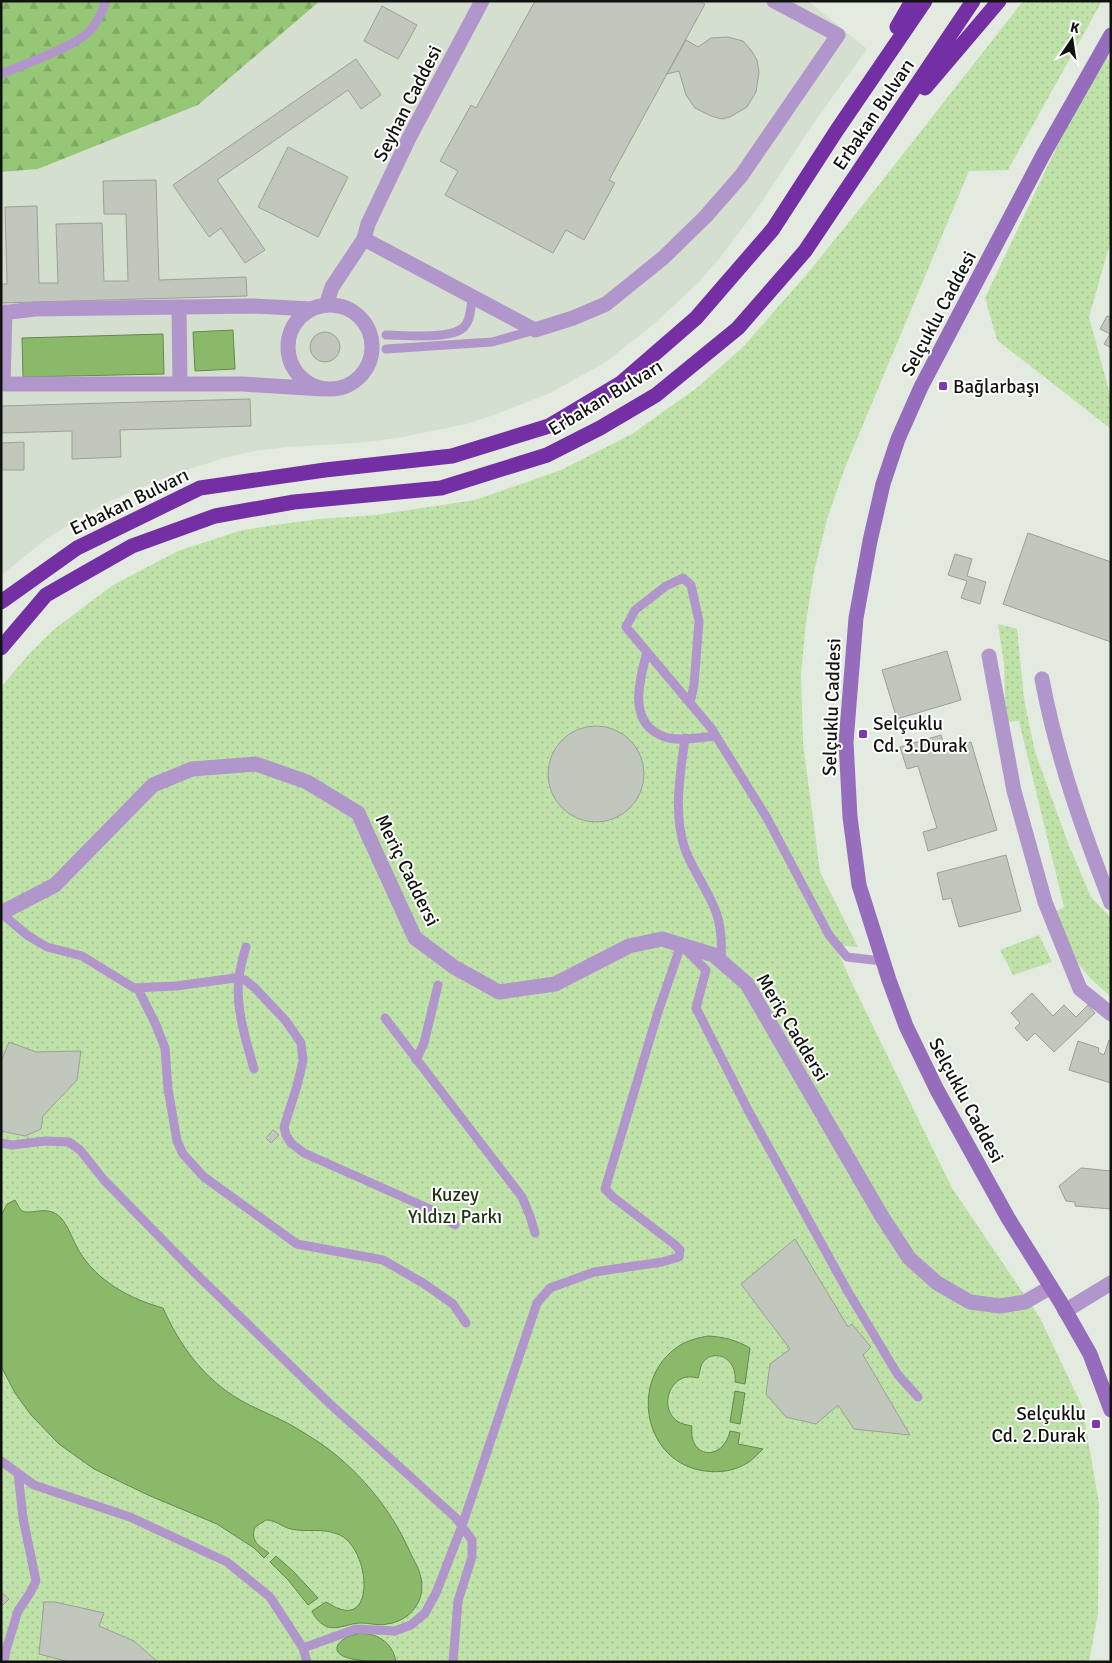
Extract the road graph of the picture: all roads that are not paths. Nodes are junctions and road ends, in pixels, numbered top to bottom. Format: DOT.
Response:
graph roads {
  1 [pos="106,1"];
  2 [pos="482,1"];
  3 [pos="774,1"];
  4 [pos="912,1"];
  5 [pos="925,1"];
  6 [pos="973,1"];
  7 [pos="999,1"];
  8 [pos="1111,35"];
  9 [pos="1,74"];
  10 [pos="837,130"];
  11 [pos="878,142"];
  12 [pos="364,239"];
  13 [pos="472,297"];
  14 [pos="179,307"];
  15 [pos="319,307"];
  16 [pos="3,312"];
  17 [pos="535,330"];
  18 [pos="386,335"];
  19 [pos="386,349"];
  20 [pos="2,384"];
  21 [pos="180,384"];
  22 [pos="323,389"];
  23 [pos="1,602"];
  24 [pos="1,648"];
  25 [pos="647,652"];
  26 [pos="989,656"];
  27 [pos="1042,679"];
  28 [pos="690,703"];
  29 [pos="716,736"];
  30 [pos="685,738"];
  31 [pos="1111,903"];
  32 [pos="1,913"];
  33 [pos="681,945"];
  34 [pos="246,947"];
  35 [pos="882,961"];
  36 [pos="722,962"];
  37 [pos="239,979"];
  38 [pos="438,985"];
  39 [pos="138,989"];
  40 [pos="1111,1014"];
  41 [pos="385,1018"];
  42 [pos="416,1060"];
  43 [pos="254,1069"];
  44 [pos="1,1144"];
  45 [pos="455,1224"];
  46 [pos="535,1233"];
  47 [pos="1111,1283"];
  48 [pos="1051,1287"];
  49 [pos="1065,1311"];
  50 [pos="466,1323"];
  51 [pos="918,1396"];
  52 [pos="1111,1410"];
  53 [pos="1,1461"];
  54 [pos="18,1473"];
  55 [pos="462,1526"];
  56 [pos="303,1648"];
  57 [pos="4,1662"];
  58 [pos="307,1662"];
  59 [pos="453,1662"];
  1 -- 9 [label="lane"];
  2 -- 12 [label="street, Seyhan Caddesi"];
  3 -- 17 [label="street"];
  4 -- 10 [label="highway"];
  5 -- 10 [label="highway, Erbakan Bulvarı"];
  6 -- 11 [label="highway, Erbakan Bulvarı"];
  7 -- 11 [label="highway"];
  8 -- 35 [label="street, Selçuklu Caddesi"];
  10 -- 23 [label="highway, Erbakan Bulvarı"];
  11 -- 24 [label="highway, Erbakan Bulvarı"];
  12 -- 13 [label="street"];
  12 -- 15 [label="street, Seyhan Caddesi"];
  13 -- 17 [label="street"];
  13 -- 18 [label="lane"];
  14 -- 15 [label="street"];
  14 -- 16 [label="street"];
  14 -- 21 [label="street"];
  15 -- 22 [label="street"];
  15 -- 22 [label="street"];
  16 -- 20 [label="street"];
  17 -- 19 [label="lane"];
  20 -- 21 [label="street"];
  21 -- 22 [label="street"];
  25 -- 28 [label="lane"];
  25 -- 28 [label="lane"];
  25 -- 30 [label="lane"];
  26 -- 40 [label="street"];
  27 -- 31 [label="street"];
  28 -- 29 [label="lane"];
  29 -- 30 [label="lane"];
  29 -- 35 [label="lane"];
  30 -- 36 [label="lane"];
  32 -- 33 [label="street, Meriç Caddersi"];
  32 -- 39 [label="lane"];
  33 -- 36 [label="street, Meriç Caddersi"];
  33 -- 51 [label="lane"];
  33 -- 55 [label="lane"];
  34 -- 37 [label="lane"];
  35 -- 48 [label="street, Selçuklu Caddesi"];
  36 -- 48 [label="street, Meriç Caddersi"];
  37 -- 39 [label="lane"];
  37 -- 43 [label="lane"];
  37 -- 45 [label="lane"];
  38 -- 42 [label="lane"];
  39 -- 50 [label="lane"];
  41 -- 42 [label="lane"];
  42 -- 46 [label="lane"];
  44 -- 55 [label="lane"];
  47 -- 49 [label="street"];
  48 -- 49 [label="street, Selçuklu Caddesi"];
  49 -- 52 [label="street, Selçuklu Caddesi"];
  53 -- 54 [label="lane"];
  54 -- 56 [label="lane"];
  54 -- 57 [label="lane"];
  55 -- 56 [label="lane"];
  55 -- 59 [label="lane"];
  56 -- 58 [label="lane"];
}
